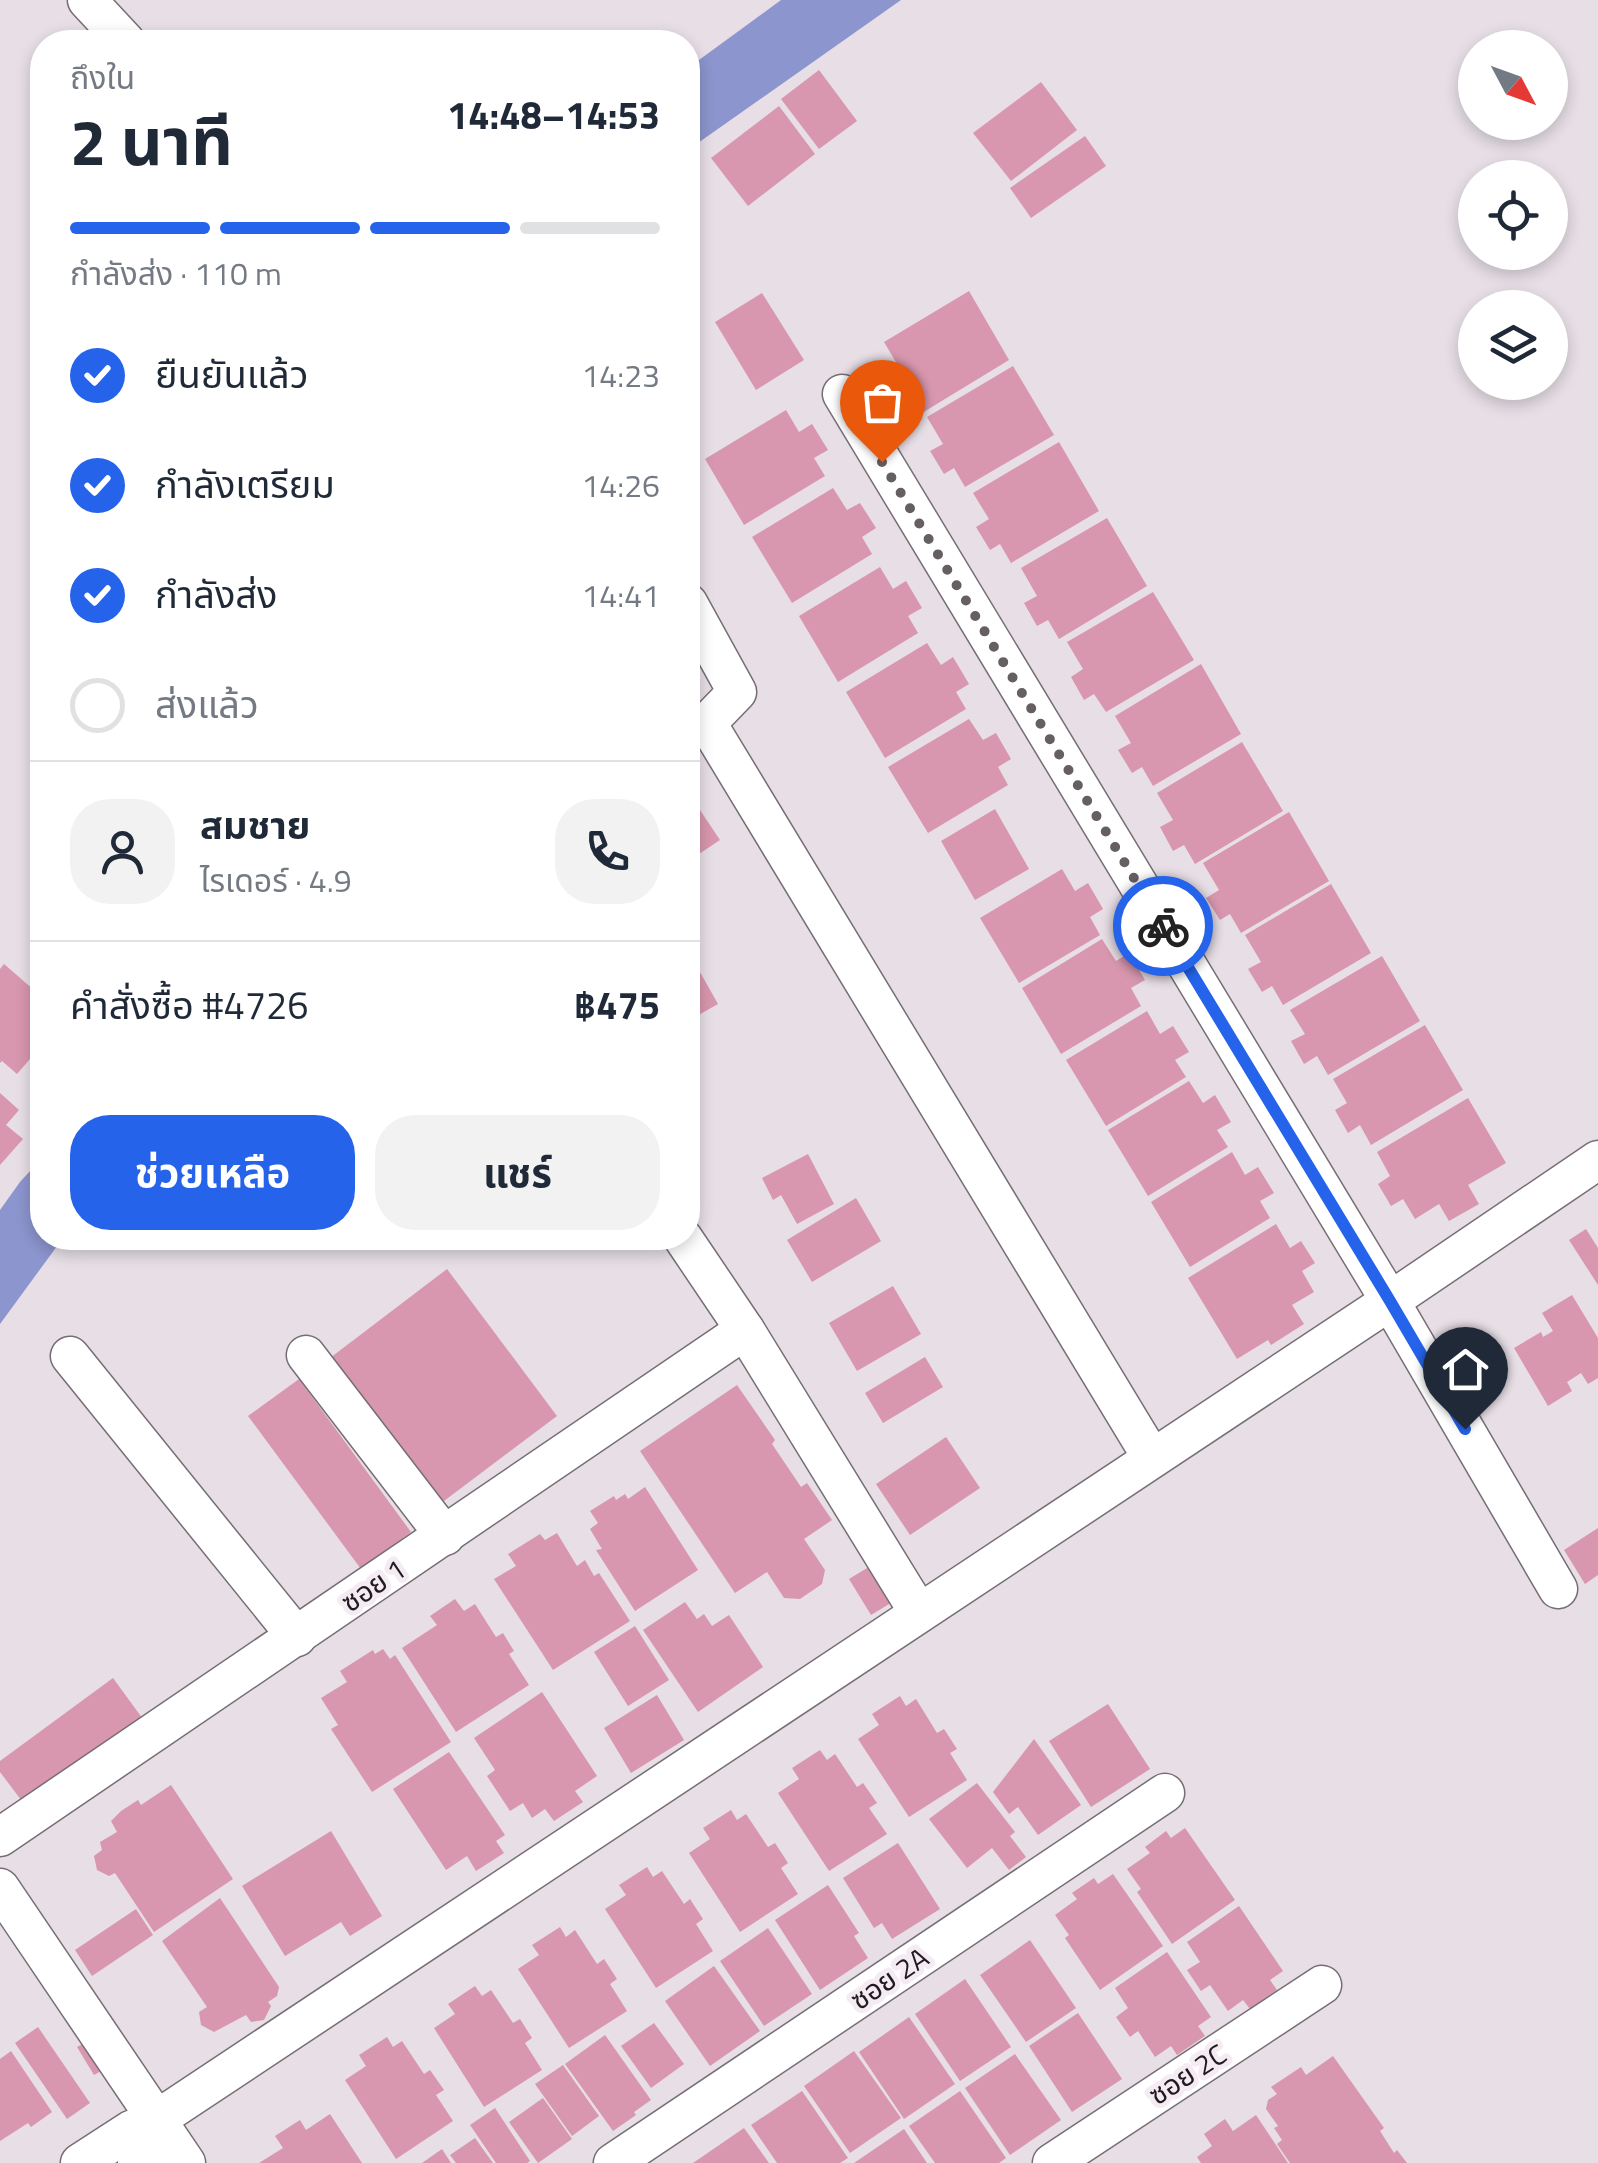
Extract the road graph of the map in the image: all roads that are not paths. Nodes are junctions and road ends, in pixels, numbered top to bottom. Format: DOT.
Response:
graph roads {
  1 [pos="86,0"];
  2 [pos="115,30"];
  3 [pos="842,394"];
  4 [pos="700,625"];
  5 [pos="1598,1160"];
  6 [pos="691,1250"];
  7 [pos="1390,1301"];
  8 [pos="745,1330"];
  9 [pos="306,1355"];
  10 [pos="70,1356"];
  11 [pos="1152,1458"];
  12 [pos="445,1536"];
  13 [pos="1558,1589"];
  14 [pos="919,1613"];
  15 [pos="297,1636"];
  16 [pos="1165,1793"];
  17 [pos="0,1837"];
  18 [pos="0,1888"];
  19 [pos="1322,1985"];
  20 [pos="156,2120"];
  21 [pos="80,2163"];
  22 [pos="137,2163"];
  23 [pos="186,2163"];
  24 [pos="613,2163"];
  25 [pos="1052,2163"];
  1 -- 2 [label="street"];
  3 -- 7 [label="street"];
  4 -- 11 [label="street"];
  5 -- 7 [label="street"];
  6 -- 8 [label="street"];
  7 -- 11 [label="street"];
  7 -- 13 [label="street"];
  8 -- 12 [label="street, ซอย 1"];
  8 -- 14 [label="street"];
  9 -- 12 [label="street"];
  10 -- 15 [label="street"];
  11 -- 14 [label="street"];
  12 -- 15 [label="street, ซอย 1"];
  14 -- 20 [label="street"];
  15 -- 17 [label="street, ซอย 1"];
  16 -- 24 [label="street, ซอย 2A"];
  18 -- 20 [label="street"];
  19 -- 25 [label="street, ซอย 2C"];
  20 -- 21 [label="street"];
  20 -- 22 [label="street"];
  20 -- 23 [label="street"];
}
